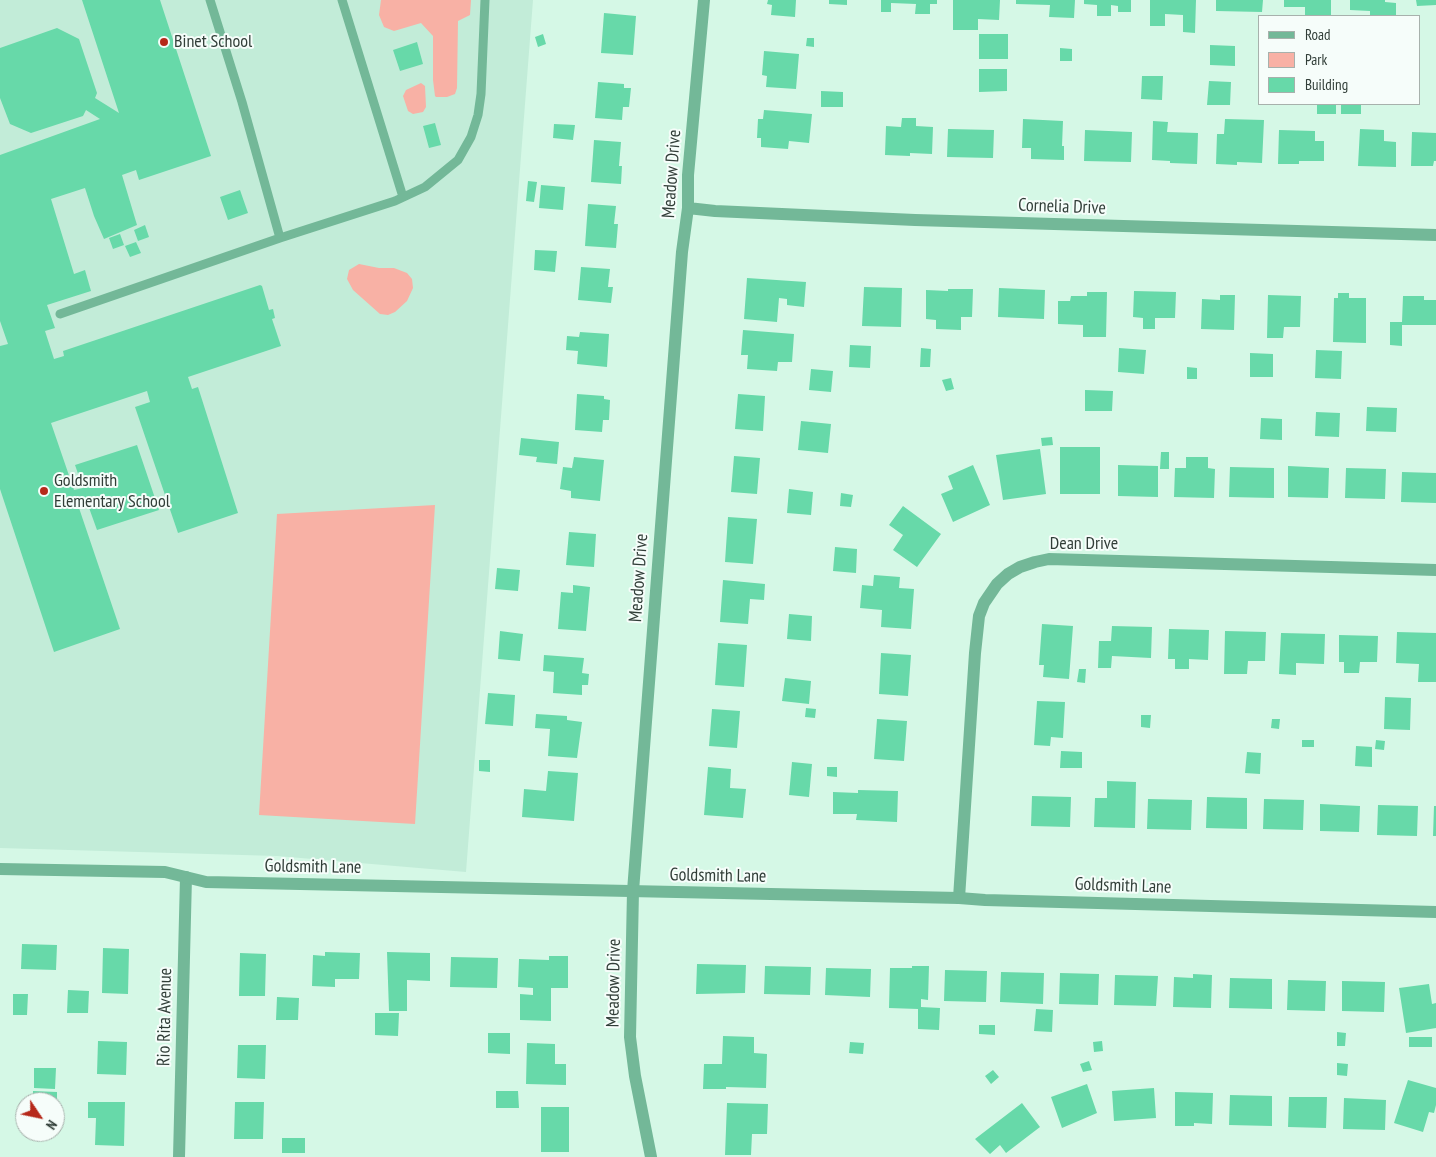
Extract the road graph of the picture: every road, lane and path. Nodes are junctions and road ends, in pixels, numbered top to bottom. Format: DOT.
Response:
graph roads {
  1 [pos="210,0"];
  2 [pos="342,0"];
  3 [pos="485,0"];
  4 [pos="704,0"];
  5 [pos="403,197"];
  6 [pos="688,208"];
  7 [pos="1436,235"];
  8 [pos="280,238"];
  9 [pos="60,314"];
  10 [pos="1436,570"];
  11 [pos="0,869"];
  12 [pos="186,877"];
  13 [pos="633,891"];
  14 [pos="959,898"];
  15 [pos="1436,912"];
  16 [pos="179,1157"];
  17 [pos="651,1157"];
  1 -- 8 [label="lane"];
  2 -- 5 [label="lane"];
  3 -- 5 [label="lane"];
  4 -- 6 [label="street, Meadow Drive"];
  5 -- 8 [label="lane"];
  6 -- 7 [label="street, Cornelia Drive"];
  6 -- 13 [label="street, Meadow Drive"];
  8 -- 9 [label="lane"];
  10 -- 14 [label="street, Dean Drive"];
  11 -- 12 [label="street, Goldsmith Lane"];
  12 -- 13 [label="street, Goldsmith Lane"];
  12 -- 16 [label="street, Rio Rita Avenue"];
  13 -- 14 [label="street, Goldsmith Lane"];
  13 -- 17 [label="street, Meadow Drive"];
  14 -- 15 [label="street, Goldsmith Lane"];
}
